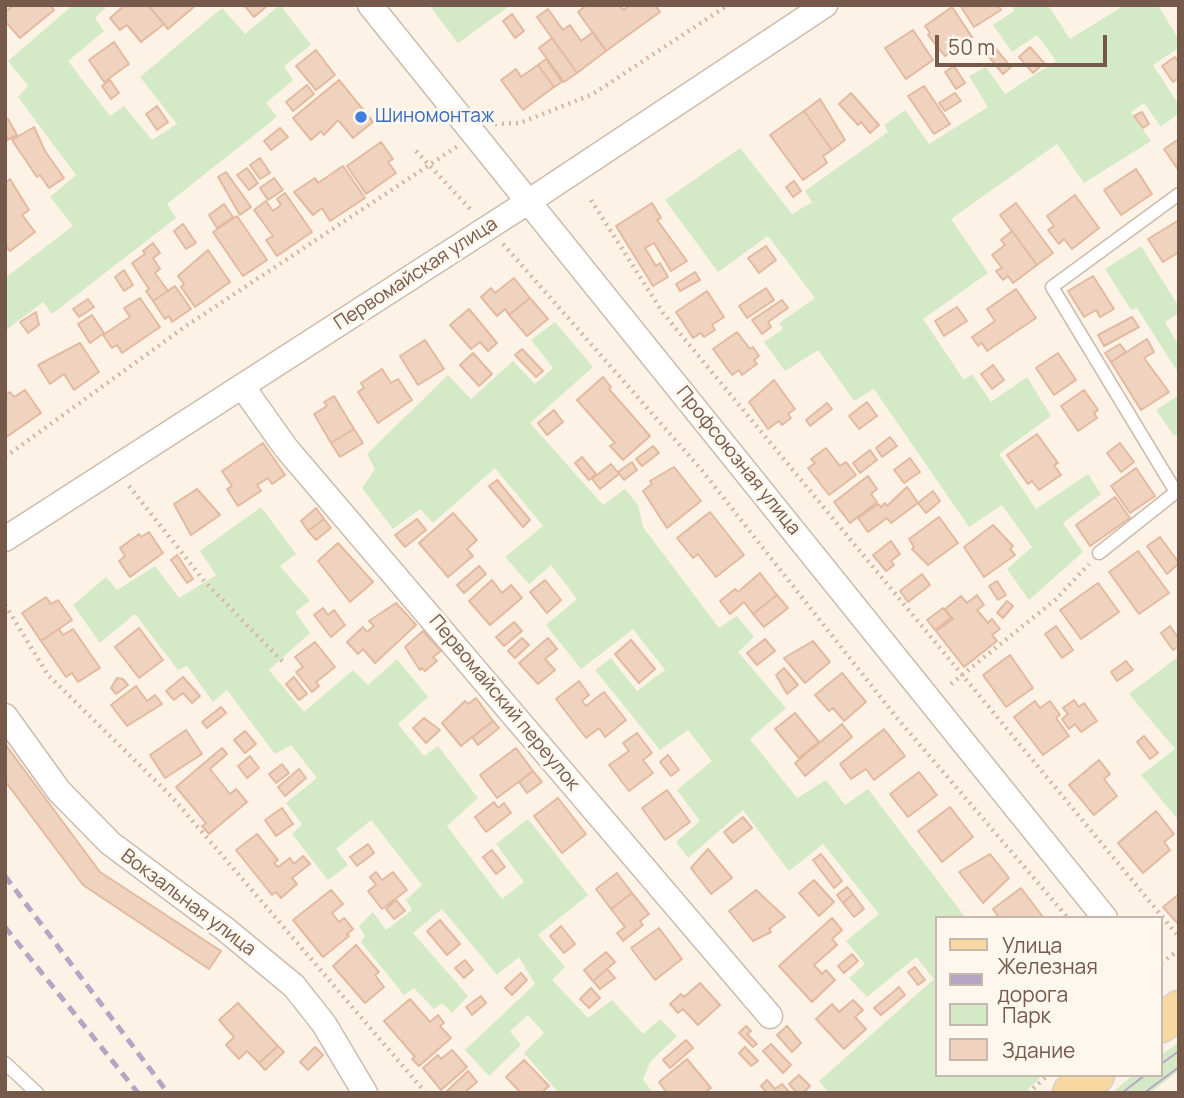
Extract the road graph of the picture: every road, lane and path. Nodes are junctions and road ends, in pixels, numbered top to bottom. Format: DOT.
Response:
graph roads {
  1 [pos="370,5"];
  2 [pos="728,5"];
  3 [pos="825,5"];
  4 [pos="474,136"];
  5 [pos="416,151"];
  6 [pos="429,165"];
  7 [pos="1179,194"];
  8 [pos="590,200"];
  9 [pos="528,201"];
  10 [pos="487,228"];
  11 [pos="242,386"];
  12 [pos="5,457"];
  13 [pos="114,466"];
  14 [pos="1177,491"];
  15 [pos="5,539"];
  16 [pos="1099,553"];
  17 [pos="5,605"];
  18 [pos="285,663"];
  19 [pos="961,676"];
  20 [pos="951,684"];
  21 [pos="5,716"];
  22 [pos="1066,916"];
  23 [pos="1103,916"];
  24 [pos="1161,916"];
  25 [pos="1163,918"];
  26 [pos="1179,937"];
  27 [pos="1179,950"];
  28 [pos="1163,962"];
  29 [pos="770,1016"];
  30 [pos="5,1063"];
  31 [pos="1045,1077"];
  32 [pos="1092,1077"];
  33 [pos="37,1093"];
  34 [pos="365,1093"];
  35 [pos="426,1093"];
  36 [pos="1028,1093"];
  37 [pos="1072,1093"];
  1 -- 4 [label="street, Профсоюзная улица"];
  2 -- 4 [label="path"];
  3 -- 9 [label="street, Первомайская улица"];
  4 -- 6 [label="path"];
  4 -- 9 [label="street, Профсоюзная улица"];
  5 -- 6 [label="path"];
  6 -- 10 [label="path"];
  6 -- 12 [label="path"];
  7 -- 14 [label="lane"];
  8 -- 19 [label="path"];
  9 -- 10 [label="street, Первомайская улица"];
  9 -- 23 [label="street, Профсоюзная улица"];
  10 -- 11 [label="street, Первомайская улица"];
  10 -- 22 [label="path"];
  11 -- 13 [label="street, Первомайская улица"];
  11 -- 29 [label="street, Первомайский переулок"];
  13 -- 15 [label="street, Первомайская улица"];
  13 -- 18 [label="path"];
  14 -- 16 [label="lane"];
  16 -- 19 [label="path"];
  17 -- 35 [label="path"];
  19 -- 20 [label="path"];
  19 -- 24 [label="path"];
  21 -- 34 [label="street, Вокзальная улица"];
  25 -- 26 [label="path"];
  27 -- 28 [label="path"];
  30 -- 33 [label="lane"];
  31 -- 36 [label="path"];
  32 -- 37 [label="main road"];
}
